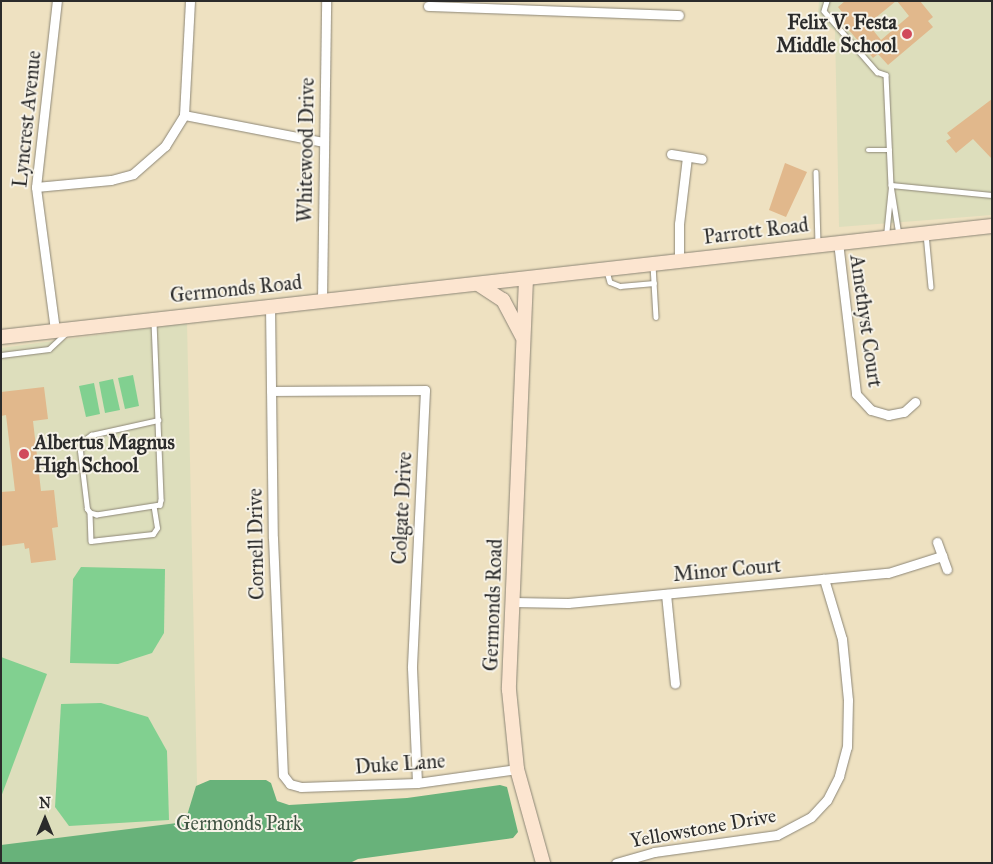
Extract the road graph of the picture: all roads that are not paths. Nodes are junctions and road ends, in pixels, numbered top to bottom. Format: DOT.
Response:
graph roads {
  1 [pos="57,1"];
  2 [pos="190,1"];
  3 [pos="326,1"];
  4 [pos="827,1"];
  5 [pos="501,4"];
  6 [pos="428,6"];
  7 [pos="680,15"];
  8 [pos="184,115"];
  9 [pos="323,142"];
  10 [pos="868,150"];
  11 [pos="890,150"];
  12 [pos="672,154"];
  13 [pos="687,157"];
  14 [pos="702,159"];
  15 [pos="816,172"];
  16 [pos="891,185"];
  17 [pos="36,187"];
  18 [pos="992,195"];
  19 [pos="992,226"];
  20 [pos="926,233"];
  21 [pos="893,236"];
  22 [pos="838,242"];
  23 [pos="818,244"];
  24 [pos="679,260"];
  25 [pos="652,264"];
  26 [pos="607,270"];
  27 [pos="526,279"];
  28 [pos="654,283"];
  29 [pos="475,284"];
  30 [pos="931,287"];
  31 [pos="322,300"];
  32 [pos="270,305"];
  33 [pos="656,317"];
  34 [pos="154,318"];
  35 [pos="70,328"];
  36 [pos="54,330"];
  37 [pos="1,337"];
  38 [pos="524,344"];
  39 [pos="1,355"];
  40 [pos="271,391"];
  41 [pos="915,402"];
  42 [pos="158,420"];
  43 [pos="154,508"];
  44 [pos="90,513"];
  45 [pos="937,542"];
  46 [pos="942,556"];
  47 [pos="947,569"];
  48 [pos="824,579"];
  49 [pos="666,594"];
  50 [pos="512,602"];
  51 [pos="674,684"];
  52 [pos="517,769"];
  53 [pos="287,782"];
  54 [pos="417,783"];
  55 [pos="543,863"];
  56 [pos="616,863"];
  1 -- 17 [label="street, Lyncrest Avenue"];
  2 -- 8 [label="street"];
  3 -- 9 [label="street, Whitewood Drive"];
  4 -- 11 [label="lane"];
  5 -- 6 [label="street"];
  5 -- 7 [label="street"];
  8 -- 9 [label="street"];
  8 -- 17 [label="street"];
  9 -- 31 [label="street, Whitewood Drive"];
  10 -- 11 [label="lane"];
  11 -- 16 [label="lane"];
  12 -- 13 [label="street"];
  13 -- 14 [label="street"];
  13 -- 24 [label="street"];
  15 -- 23 [label="lane"];
  16 -- 18 [label="lane"];
  16 -- 21 [label="lane"];
  16 -- 21 [label="lane"];
  17 -- 36 [label="street, Lyncrest Avenue"];
  19 -- 20 [label="street, Parrott Road"];
  20 -- 21 [label="street, Parrott Road"];
  20 -- 30 [label="lane"];
  21 -- 22 [label="street, Parrott Road"];
  22 -- 23 [label="street, Parrott Road"];
  22 -- 41 [label="street, Amethyst Court"];
  23 -- 24 [label="street, Parrott Road"];
  24 -- 25 [label="street, Parrott Road"];
  25 -- 26 [label="street, Parrott Road"];
  25 -- 28 [label="lane"];
  26 -- 27 [label="street, Parrott Road"];
  26 -- 28 [label="lane"];
  27 -- 29 [label="street, Germonds Road"];
  27 -- 38 [label="street, Germonds Road"];
  28 -- 33 [label="lane"];
  29 -- 31 [label="street, Germonds Road"];
  29 -- 38 [label="street, Germonds Road"];
  31 -- 32 [label="street, Germonds Road"];
  32 -- 34 [label="street, Germonds Road"];
  32 -- 40 [label="street, Cornell Drive"];
  34 -- 35 [label="street, Germonds Road"];
  34 -- 42 [label="lane"];
  35 -- 36 [label="street, Germonds Road"];
  35 -- 39 [label="lane"];
  36 -- 37 [label="street, Germonds Road"];
  38 -- 50 [label="street, Germonds Road"];
  40 -- 53 [label="street, Cornell Drive"];
  40 -- 54 [label="street, Colgate Drive"];
  42 -- 43 [label="lane"];
  42 -- 44 [label="lane"];
  43 -- 44 [label="lane"];
  43 -- 44 [label="lane"];
  45 -- 46 [label="street"];
  46 -- 47 [label="street"];
  46 -- 48 [label="street, Minor Court"];
  48 -- 49 [label="street, Minor Court"];
  48 -- 56 [label="street, Yellowstone Drive"];
  49 -- 50 [label="street, Minor Court"];
  49 -- 51 [label="street"];
  50 -- 52 [label="street, Germonds Road"];
  52 -- 54 [label="street, Duke Lane"];
  52 -- 55 [label="street, Germonds Road"];
  53 -- 54 [label="street, Duke Lane"];
}
